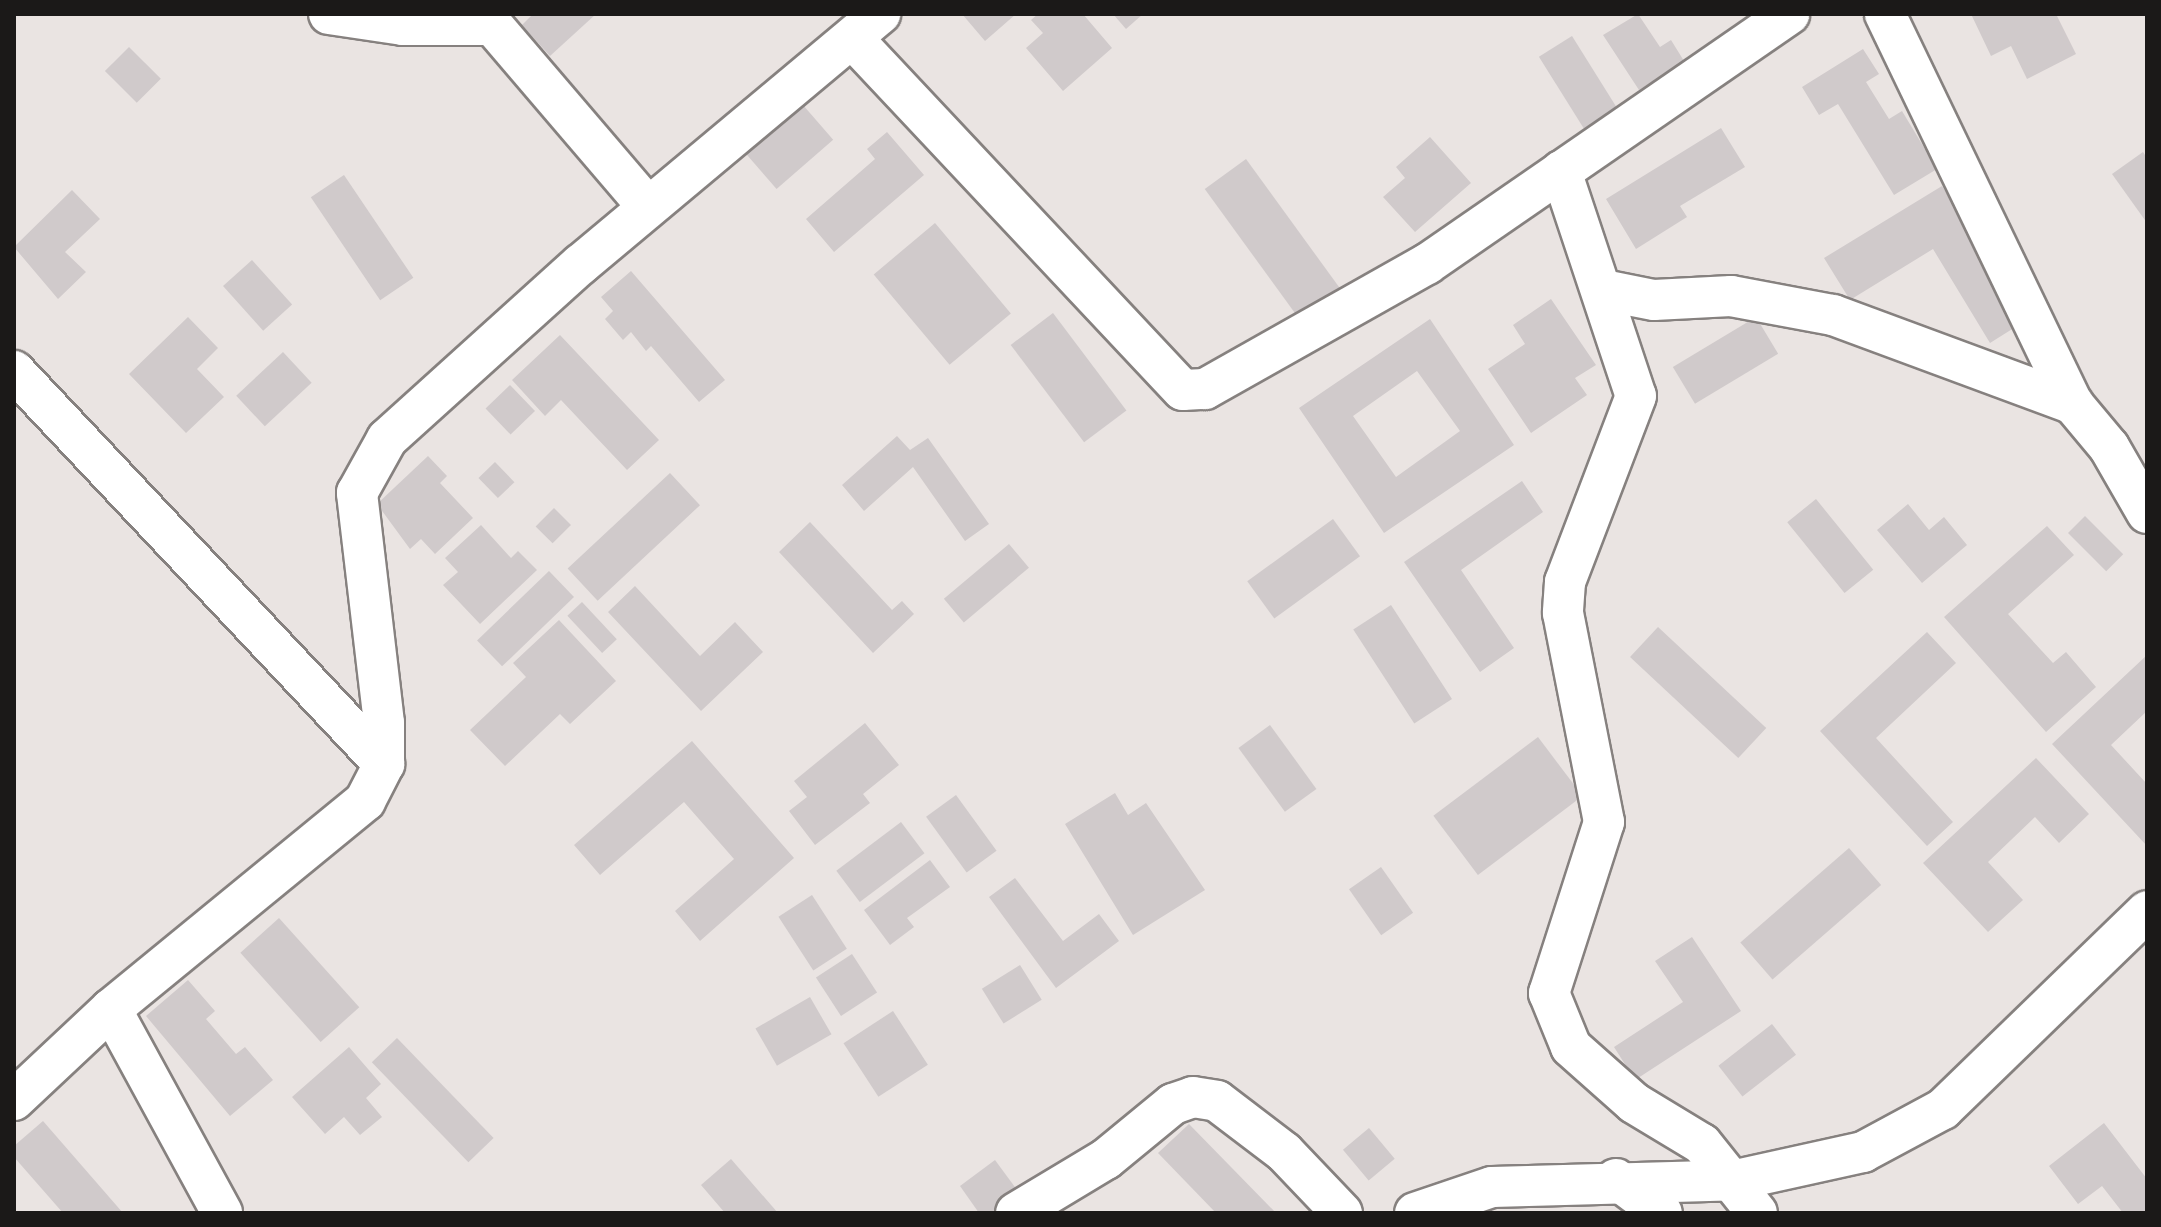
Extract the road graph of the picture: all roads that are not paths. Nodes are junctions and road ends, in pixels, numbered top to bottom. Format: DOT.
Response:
graph roads {
  1 [pos="329,14"];
  2 [pos="1789,14"];
  3 [pos="1885,14"];
  4 [pos="486,20"];
  5 [pos="866,26"];
  6 [pos="1561,171"];
  7 [pos="648,207"];
  8 [pos="1603,290"];
  9 [pos="14,371"];
  10 [pos="2073,404"];
  11 [pos="2147,513"];
  12 [pos="384,764"];
  13 [pos="2147,911"];
  14 [pos="111,1009"];
  15 [pos="14,1100"];
  16 [pos="1616,1179"];
  17 [pos="1736,1180"];
  18 [pos="1065,1200"];
  19 [pos="222,1213"];
  20 [pos="1016,1213"];
  21 [pos="1342,1213"];
  22 [pos="1415,1213"];
  23 [pos="1662,1213"];
  24 [pos="1757,1213"];
  1 -- 4 [label="street"];
  2 -- 6 [label="street"];
  3 -- 10 [label="street"];
  4 -- 7 [label="street"];
  5 -- 6 [label="street"];
  5 -- 7 [label="street"];
  6 -- 8 [label="street"];
  7 -- 12 [label="street"];
  8 -- 10 [label="street"];
  8 -- 17 [label="street"];
  9 -- 12 [label="street"];
  10 -- 11 [label="street"];
  12 -- 14 [label="street"];
  13 -- 17 [label="street"];
  14 -- 15 [label="street"];
  14 -- 19 [label="street"];
  16 -- 17 [label="street"];
  16 -- 22 [label="street"];
  16 -- 23 [label="street"];
  17 -- 24 [label="street"];
  18 -- 20 [label="street"];
  18 -- 21 [label="street"];
}
